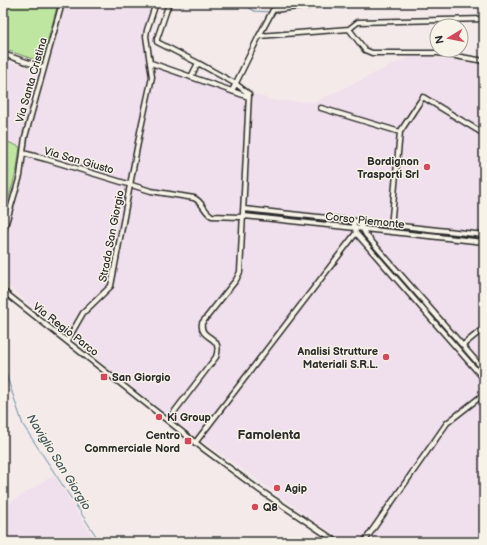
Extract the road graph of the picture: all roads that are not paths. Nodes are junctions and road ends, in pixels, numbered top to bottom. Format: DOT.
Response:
graph roads {
  1 [pos="62,3"];
  2 [pos="156,3"];
  3 [pos="169,3"];
  4 [pos="330,3"];
  5 [pos="484,19"];
  6 [pos="349,29"];
  7 [pos="259,36"];
  8 [pos="3,54"];
  9 [pos="484,61"];
  10 [pos="151,63"];
  11 [pos="198,63"];
  12 [pos="44,68"];
  13 [pos="191,77"];
  14 [pos="236,84"];
  15 [pos="232,91"];
  16 [pos="249,97"];
  17 [pos="321,108"];
  18 [pos="400,132"];
  19 [pos="484,134"];
  20 [pos="23,154"];
  21 [pos="130,184"];
  22 [pos="244,210"];
  23 [pos="279,213"];
  24 [pos="244,216"];
  25 [pos="279,220"];
  26 [pos="353,221"];
  27 [pos="359,222"];
  28 [pos="391,225"];
  29 [pos="354,228"];
  30 [pos="362,229"];
  31 [pos="390,232"];
  32 [pos="3,233"];
  33 [pos="356,234"];
  34 [pos="471,234"];
  35 [pos="484,235"];
  36 [pos="471,240"];
  37 [pos="484,242"];
  38 [pos="388,259"];
  39 [pos="384,264"];
  40 [pos="3,291"];
  41 [pos="422,298"];
  42 [pos="417,302"];
  43 [pos="444,323"];
  44 [pos="439,327"];
  45 [pos="484,328"];
  46 [pos="67,341"];
  47 [pos="463,346"];
  48 [pos="484,370"];
  49 [pos="484,379"];
  50 [pos="484,394"];
  51 [pos="168,420"];
  52 [pos="195,443"];
  53 [pos="337,542"];
  54 [pos="364,542"];
  1 -- 12 [label="street, Via Santa Cristina"];
  2 -- 10 [label="street, Strada San Giorgio"];
  3 -- 11 [label="street"];
  4 -- 7 [label="street"];
  5 -- 6 [label="street"];
  6 -- 7 [label="street"];
  6 -- 9 [label="street"];
  7 -- 14 [label="street"];
  8 -- 12 [label="street"];
  10 -- 13 [label="street"];
  10 -- 21 [label="street, Strada San Giorgio"];
  11 -- 13 [label="street"];
  11 -- 14 [label="street"];
  12 -- 20 [label="street, Via Santa Cristina"];
  13 -- 15 [label="street"];
  14 -- 15 [label="street"];
  14 -- 16 [label="street"];
  15 -- 16 [label="street"];
  16 -- 22 [label="street"];
  17 -- 18 [label="street"];
  18 -- 19 [label="street"];
  18 -- 28 [label="street"];
  20 -- 21 [label="street, Via San Giusto"];
  20 -- 32 [label="street, Via Santa Cristina"];
  21 -- 24 [label="street, Via San Giusto"];
  21 -- 46 [label="street, Strada San Giorgio"];
  22 -- 23 [label="street, Corso Piemonte"];
  22 -- 24 [label="street"];
  23 -- 25 [label="street"];
  23 -- 26 [label="street, Corso Piemonte"];
  24 -- 25 [label="street, Corso Piemonte"];
  24 -- 51 [label="street"];
  25 -- 29 [label="street, Corso Piemonte"];
  26 -- 27 [label="street, Corso Piemonte"];
  26 -- 29 [label="street"];
  27 -- 28 [label="street, Corso Piemonte"];
  27 -- 30 [label="street"];
  28 -- 31 [label="street"];
  28 -- 34 [label="street, Corso Piemonte"];
  29 -- 30 [label="street, Corso Piemonte"];
  29 -- 33 [label="street"];
  30 -- 31 [label="street, Corso Piemonte"];
  30 -- 38 [label="street"];
  31 -- 36 [label="street, Corso Piemonte"];
  33 -- 39 [label="street"];
  33 -- 52 [label="street"];
  34 -- 35 [label="street, Corso Piemonte"];
  34 -- 36 [label="street"];
  36 -- 37 [label="street, Corso Piemonte"];
  38 -- 39 [label="street"];
  38 -- 41 [label="street"];
  39 -- 42 [label="street"];
  40 -- 46 [label="street, Via Regio Parco"];
  41 -- 42 [label="street"];
  41 -- 43 [label="street"];
  42 -- 44 [label="street"];
  43 -- 44 [label="street"];
  43 -- 47 [label="street"];
  44 -- 49 [label="street"];
  45 -- 47 [label="street"];
  46 -- 51 [label="street, Via Regio Parco"];
  47 -- 48 [label="street"];
  50 -- 54 [label="street"];
  51 -- 52 [label="street, Via Regio Parco"];
  52 -- 53 [label="street, Via Regio Parco"];
}
